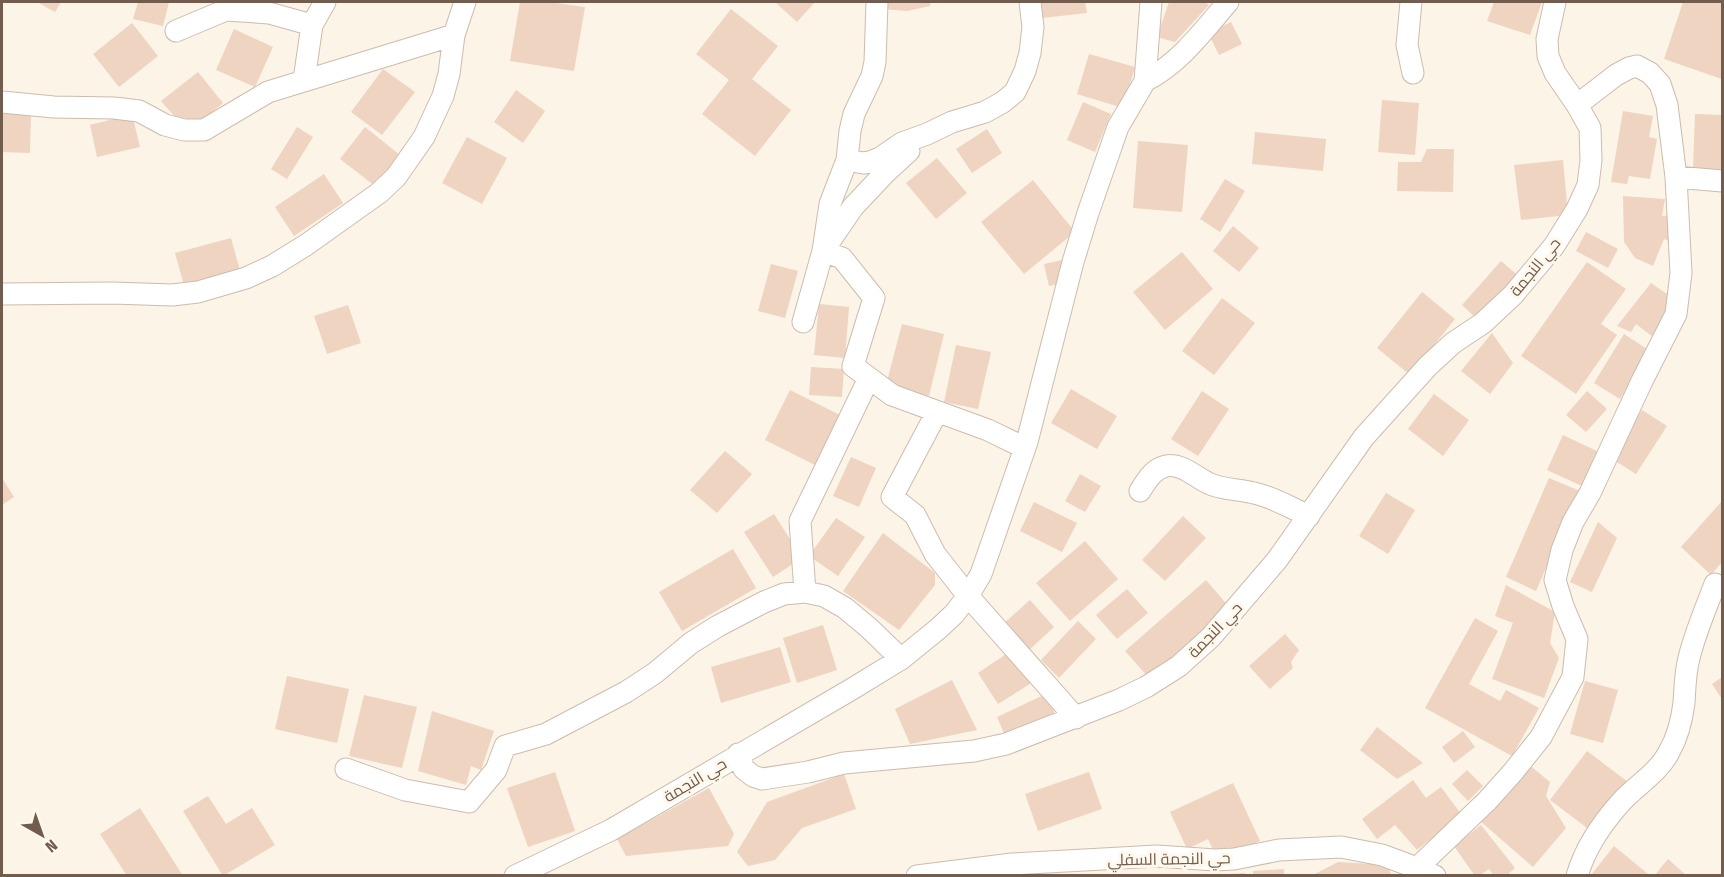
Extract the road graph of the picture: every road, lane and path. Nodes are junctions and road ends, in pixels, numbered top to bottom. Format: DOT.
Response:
graph roads {
  1 [pos="325,2"];
  2 [pos="465,2"];
  3 [pos="877,2"];
  4 [pos="1030,2"];
  5 [pos="1151,2"];
  6 [pos="1228,2"];
  7 [pos="1411,2"];
  8 [pos="1555,2"];
  9 [pos="312,25"];
  10 [pos="176,31"];
  11 [pos="454,35"];
  12 [pos="1413,73"];
  13 [pos="304,80"];
  14 [pos="1145,81"];
  15 [pos="2,102"];
  16 [pos="1577,105"];
  17 [pos="927,134"];
  18 [pos="847,160"];
  19 [pos="1676,177"];
  20 [pos="1722,181"];
  21 [pos="822,251"];
  22 [pos="2,294"];
  23 [pos="803,322"];
  24 [pos="870,378"];
  25 [pos="937,412"];
  26 [pos="1024,448"];
  27 [pos="1140,491"];
  28 [pos="1309,516"];
  29 [pos="1715,584"];
  30 [pos="805,592"];
  31 [pos="968,596"];
  32 [pos="901,659"];
  33 [pos="1076,718"];
  34 [pos="738,754"];
  35 [pos="346,769"];
  36 [pos="1426,872"];
  37 [pos="515,876"];
  38 [pos="917,876"];
  39 [pos="1577,876"];
  1 -- 9 [label="street"];
  2 -- 11 [label="street"];
  3 -- 18 [label="street"];
  4 -- 17 [label="street"];
  5 -- 14 [label="street"];
  6 -- 14 [label="street"];
  7 -- 12 [label="street"];
  8 -- 16 [label="street, حي النجمة"];
  9 -- 10 [label="street"];
  9 -- 13 [label="street"];
  11 -- 13 [label="street"];
  11 -- 22 [label="street"];
  13 -- 15 [label="street"];
  14 -- 26 [label="street"];
  16 -- 19 [label="street"];
  16 -- 28 [label="street, حي النجمة"];
  17 -- 18 [label="street"];
  17 -- 21 [label="street"];
  18 -- 21 [label="street"];
  19 -- 20 [label="street"];
  19 -- 36 [label="street"];
  21 -- 23 [label="street"];
  21 -- 24 [label="street"];
  24 -- 25 [label="street"];
  24 -- 30 [label="street"];
  25 -- 26 [label="street"];
  25 -- 31 [label="street"];
  26 -- 31 [label="street"];
  27 -- 28 [label="street"];
  28 -- 33 [label="street, حي النجمة"];
  29 -- 39 [label="street"];
  30 -- 32 [label="street"];
  30 -- 35 [label="street"];
  31 -- 32 [label="street"];
  31 -- 33 [label="street"];
  32 -- 34 [label="street"];
  33 -- 34 [label="street, حي النجمة"];
  34 -- 37 [label="street, حي النجمة"];
  36 -- 38 [label="street, حي النجمة السفلي"];
}
